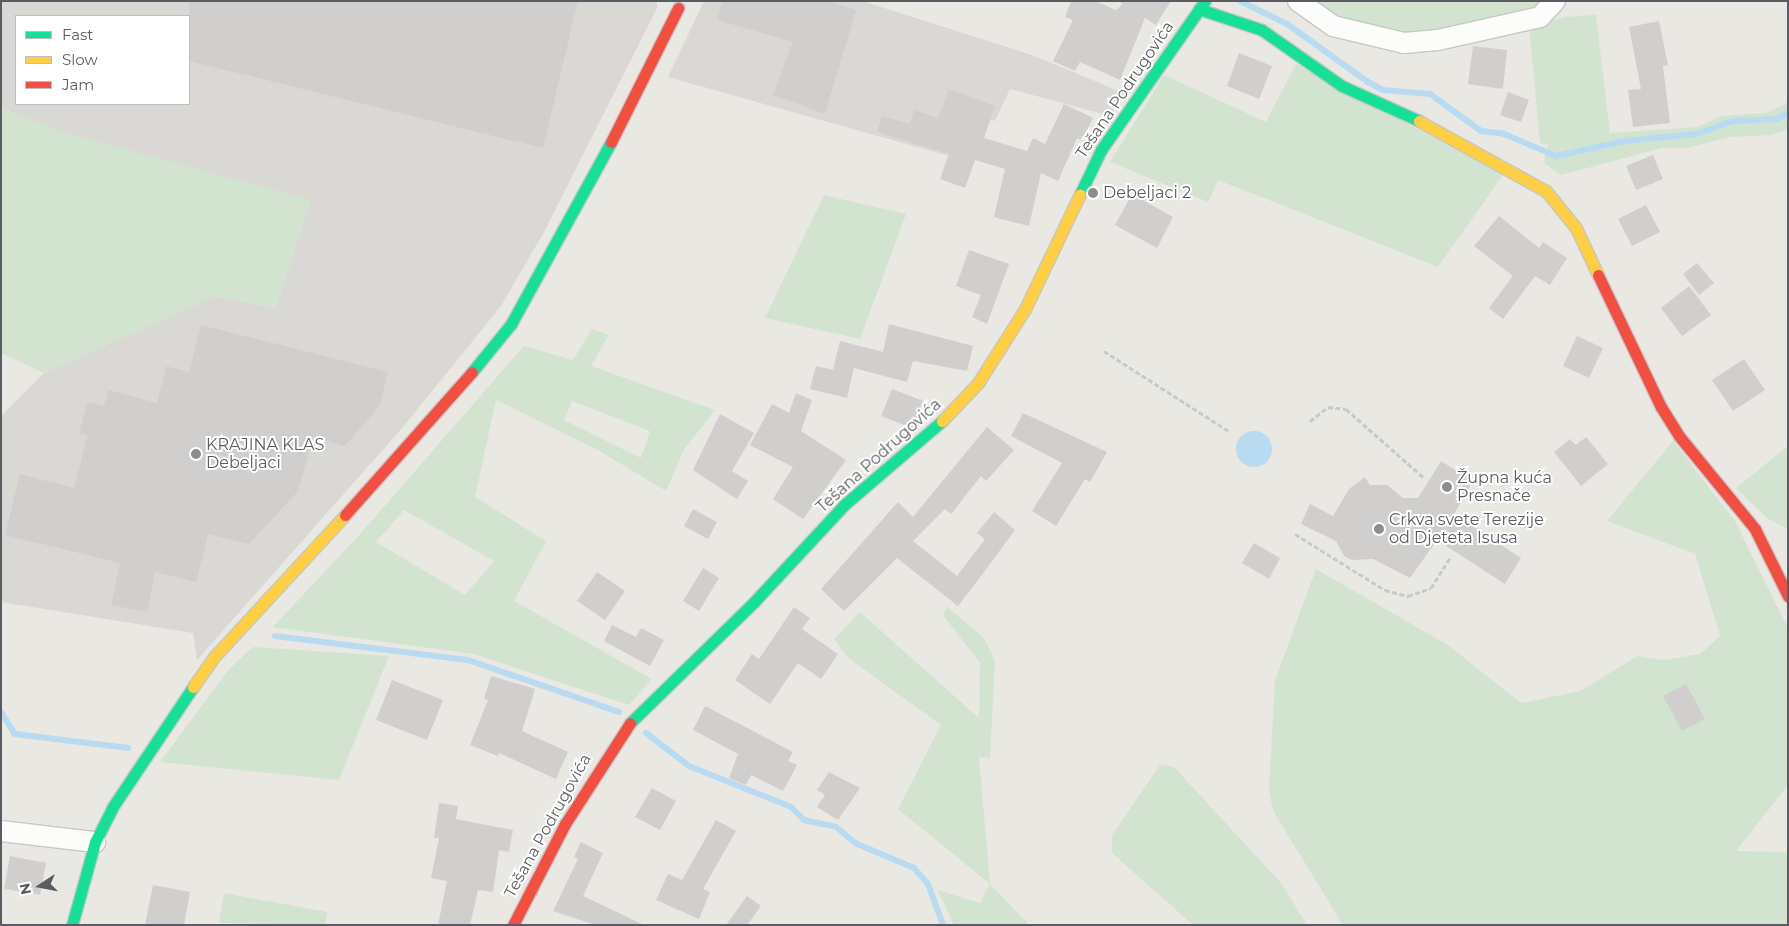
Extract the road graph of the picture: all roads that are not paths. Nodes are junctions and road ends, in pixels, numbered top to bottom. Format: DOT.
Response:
graph roads {
  1 [pos="1298,1"];
  2 [pos="1556,1"];
  3 [pos="1202,5"];
  4 [pos="678,8"];
  5 [pos="1788,596"];
  6 [pos="1,831"];
  7 [pos="95,842"];
  8 [pos="72,925"];
  9 [pos="513,925"];
  1 -- 2 [label="street"];
  3 -- 5 [label="street"];
  3 -- 9 [label="street, Tešana Podrugovića"];
  4 -- 7 [label="street"];
  6 -- 7 [label="street"];
  7 -- 8 [label="street"];
}
